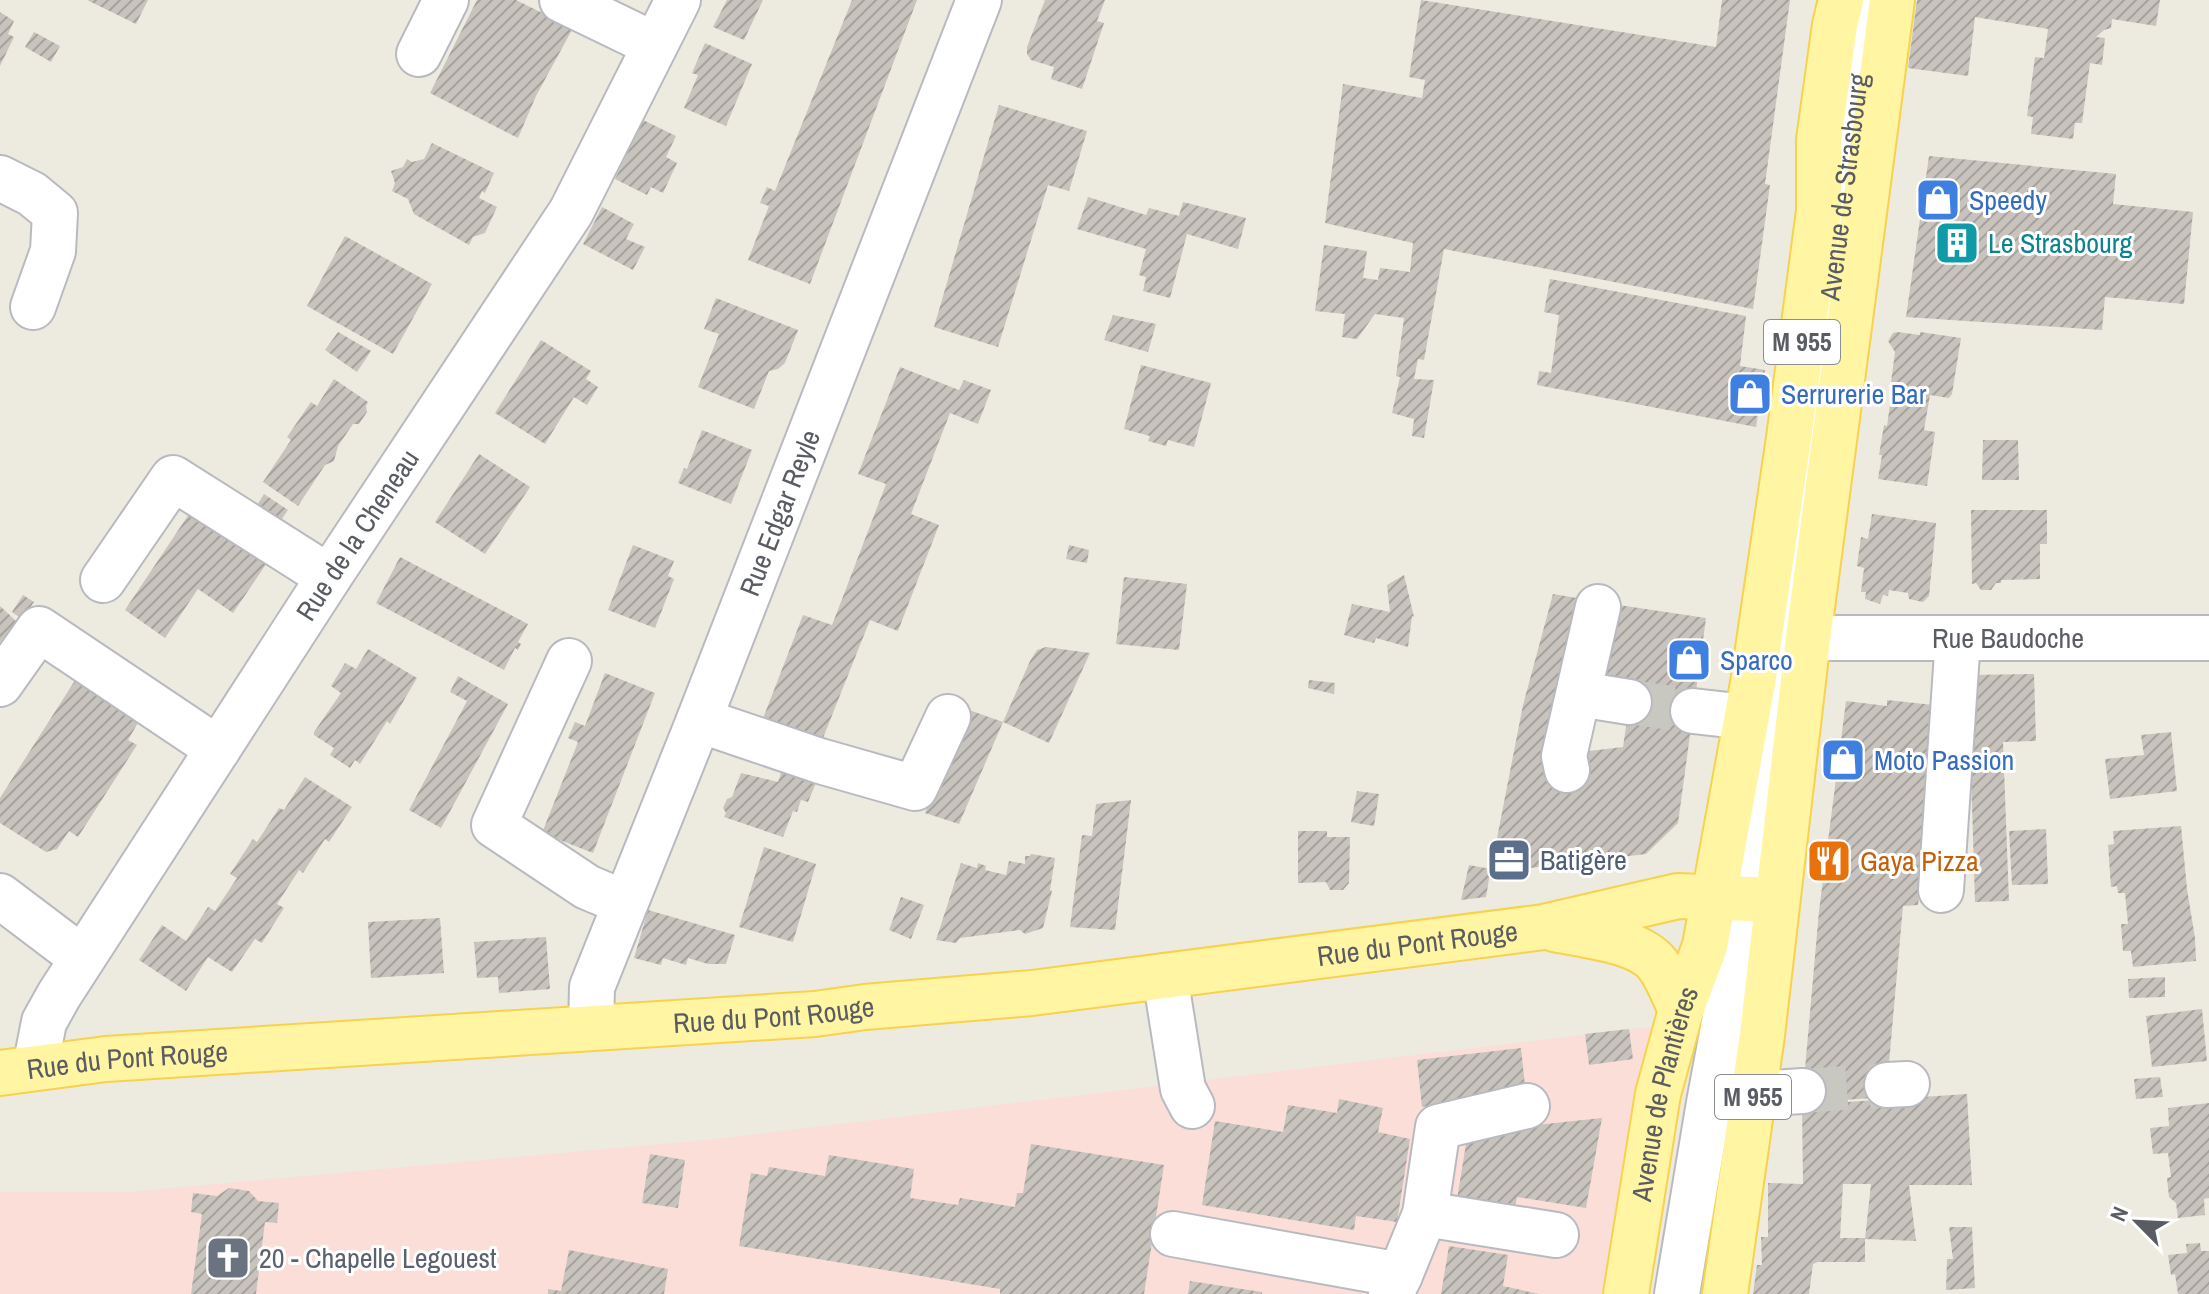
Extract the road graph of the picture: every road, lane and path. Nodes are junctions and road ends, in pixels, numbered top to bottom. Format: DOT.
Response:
graph roads {
  1 [pos="446,0"];
  2 [pos="562,0"];
  3 [pos="678,0"];
  4 [pos="979,0"];
  5 [pos="1841,0"];
  6 [pos="1868,0"];
  7 [pos="1892,0"];
  8 [pos="655,45"];
  9 [pos="419,54"];
  10 [pos="0,178"];
  11 [pos="33,307"];
  12 [pos="329,577"];
  13 [pos="103,580"];
  14 [pos="1598,607"];
  15 [pos="1808,638"];
  16 [pos="1958,638"];
  17 [pos="2209,638"];
  18 [pos="569,661"];
  19 [pos="0,684"];
  20 [pos="1579,694"];
  21 [pos="1629,702"];
  22 [pos="1693,711"];
  23 [pos="948,717"];
  24 [pos="1746,717"];
  25 [pos="699,720"];
  26 [pos="218,749"];
  27 [pos="1567,770"];
  28 [pos="1941,890"];
  29 [pos="0,896"];
  30 [pos="1747,898"];
  31 [pos="625,903"];
  32 [pos="1544,927"];
  33 [pos="82,958"];
  34 [pos="1165,976"];
  35 [pos="1681,1010"];
  36 [pos="591,1027"];
  37 [pos="18,1070"];
  38 [pos="1803,1091"];
  39 [pos="1754,1094"];
  40 [pos="1192,1106"];
  41 [pos="1527,1106"];
  42 [pos="1425,1214"];
  43 [pos="1173,1234"];
  44 [pos="1556,1235"];
  45 [pos="1396,1284"];
  46 [pos="1626,1294"];
  47 [pos="1677,1294"];
  48 [pos="1725,1294"];
  1 -- 9 [label="street"];
  2 -- 8 [label="street"];
  3 -- 8 [label="street, Rue de la Cheneau"];
  4 -- 25 [label="street, Rue Edgar Reyle"];
  5 -- 24 [label="main road, Avenue de Strasbourg / M 955"];
  6 -- 30 [label="street, Avenue de Strasbourg / M 955"];
  7 -- 15 [label="main road, Avenue de Strasbourg / M 955"];
  8 -- 12 [label="street, Rue de la Cheneau"];
  10 -- 11 [label="street"];
  12 -- 13 [label="street"];
  12 -- 26 [label="street, Rue de la Cheneau"];
  14 -- 20 [label="street"];
  15 -- 16 [label="street, Rue Baudoche"];
  15 -- 30 [label="main road, Avenue de Strasbourg / M 955"];
  16 -- 17 [label="street, Rue Baudoche"];
  16 -- 28 [label="street"];
  18 -- 31 [label="street"];
  19 -- 26 [label="street"];
  20 -- 21 [label="street"];
  20 -- 27 [label="street"];
  22 -- 24 [label="street"];
  23 -- 25 [label="street"];
  24 -- 30 [label="main road, Avenue de Strasbourg / M 955"];
  25 -- 31 [label="street, Rue Edgar Reyle"];
  26 -- 33 [label="street, Rue de la Cheneau"];
  29 -- 33 [label="street"];
  30 -- 32 [label="main road, Rue du Pont Rouge"];
  30 -- 35 [label="main road, Avenue de Plantières / M 955"];
  30 -- 39 [label="main road, M 955"];
  30 -- 47 [label="street, Avenue de Plantières / M 955"];
  31 -- 36 [label="street, Rue Edgar Reyle"];
  32 -- 34 [label="main road, Rue du Pont Rouge"];
  32 -- 35 [label="main road, Rue du Pont Rouge"];
  33 -- 37 [label="street, Rue de la Cheneau"];
  34 -- 36 [label="main road, Rue du Pont Rouge"];
  34 -- 40 [label="street"];
  35 -- 46 [label="main road, Avenue de Plantières / M 955"];
  36 -- 37 [label="main road, Rue du Pont Rouge"];
  38 -- 39 [label="street"];
  39 -- 48 [label="main road, M 955"];
  41 -- 42 [label="street"];
  42 -- 44 [label="street"];
  42 -- 45 [label="street"];
  43 -- 45 [label="street"];
}
